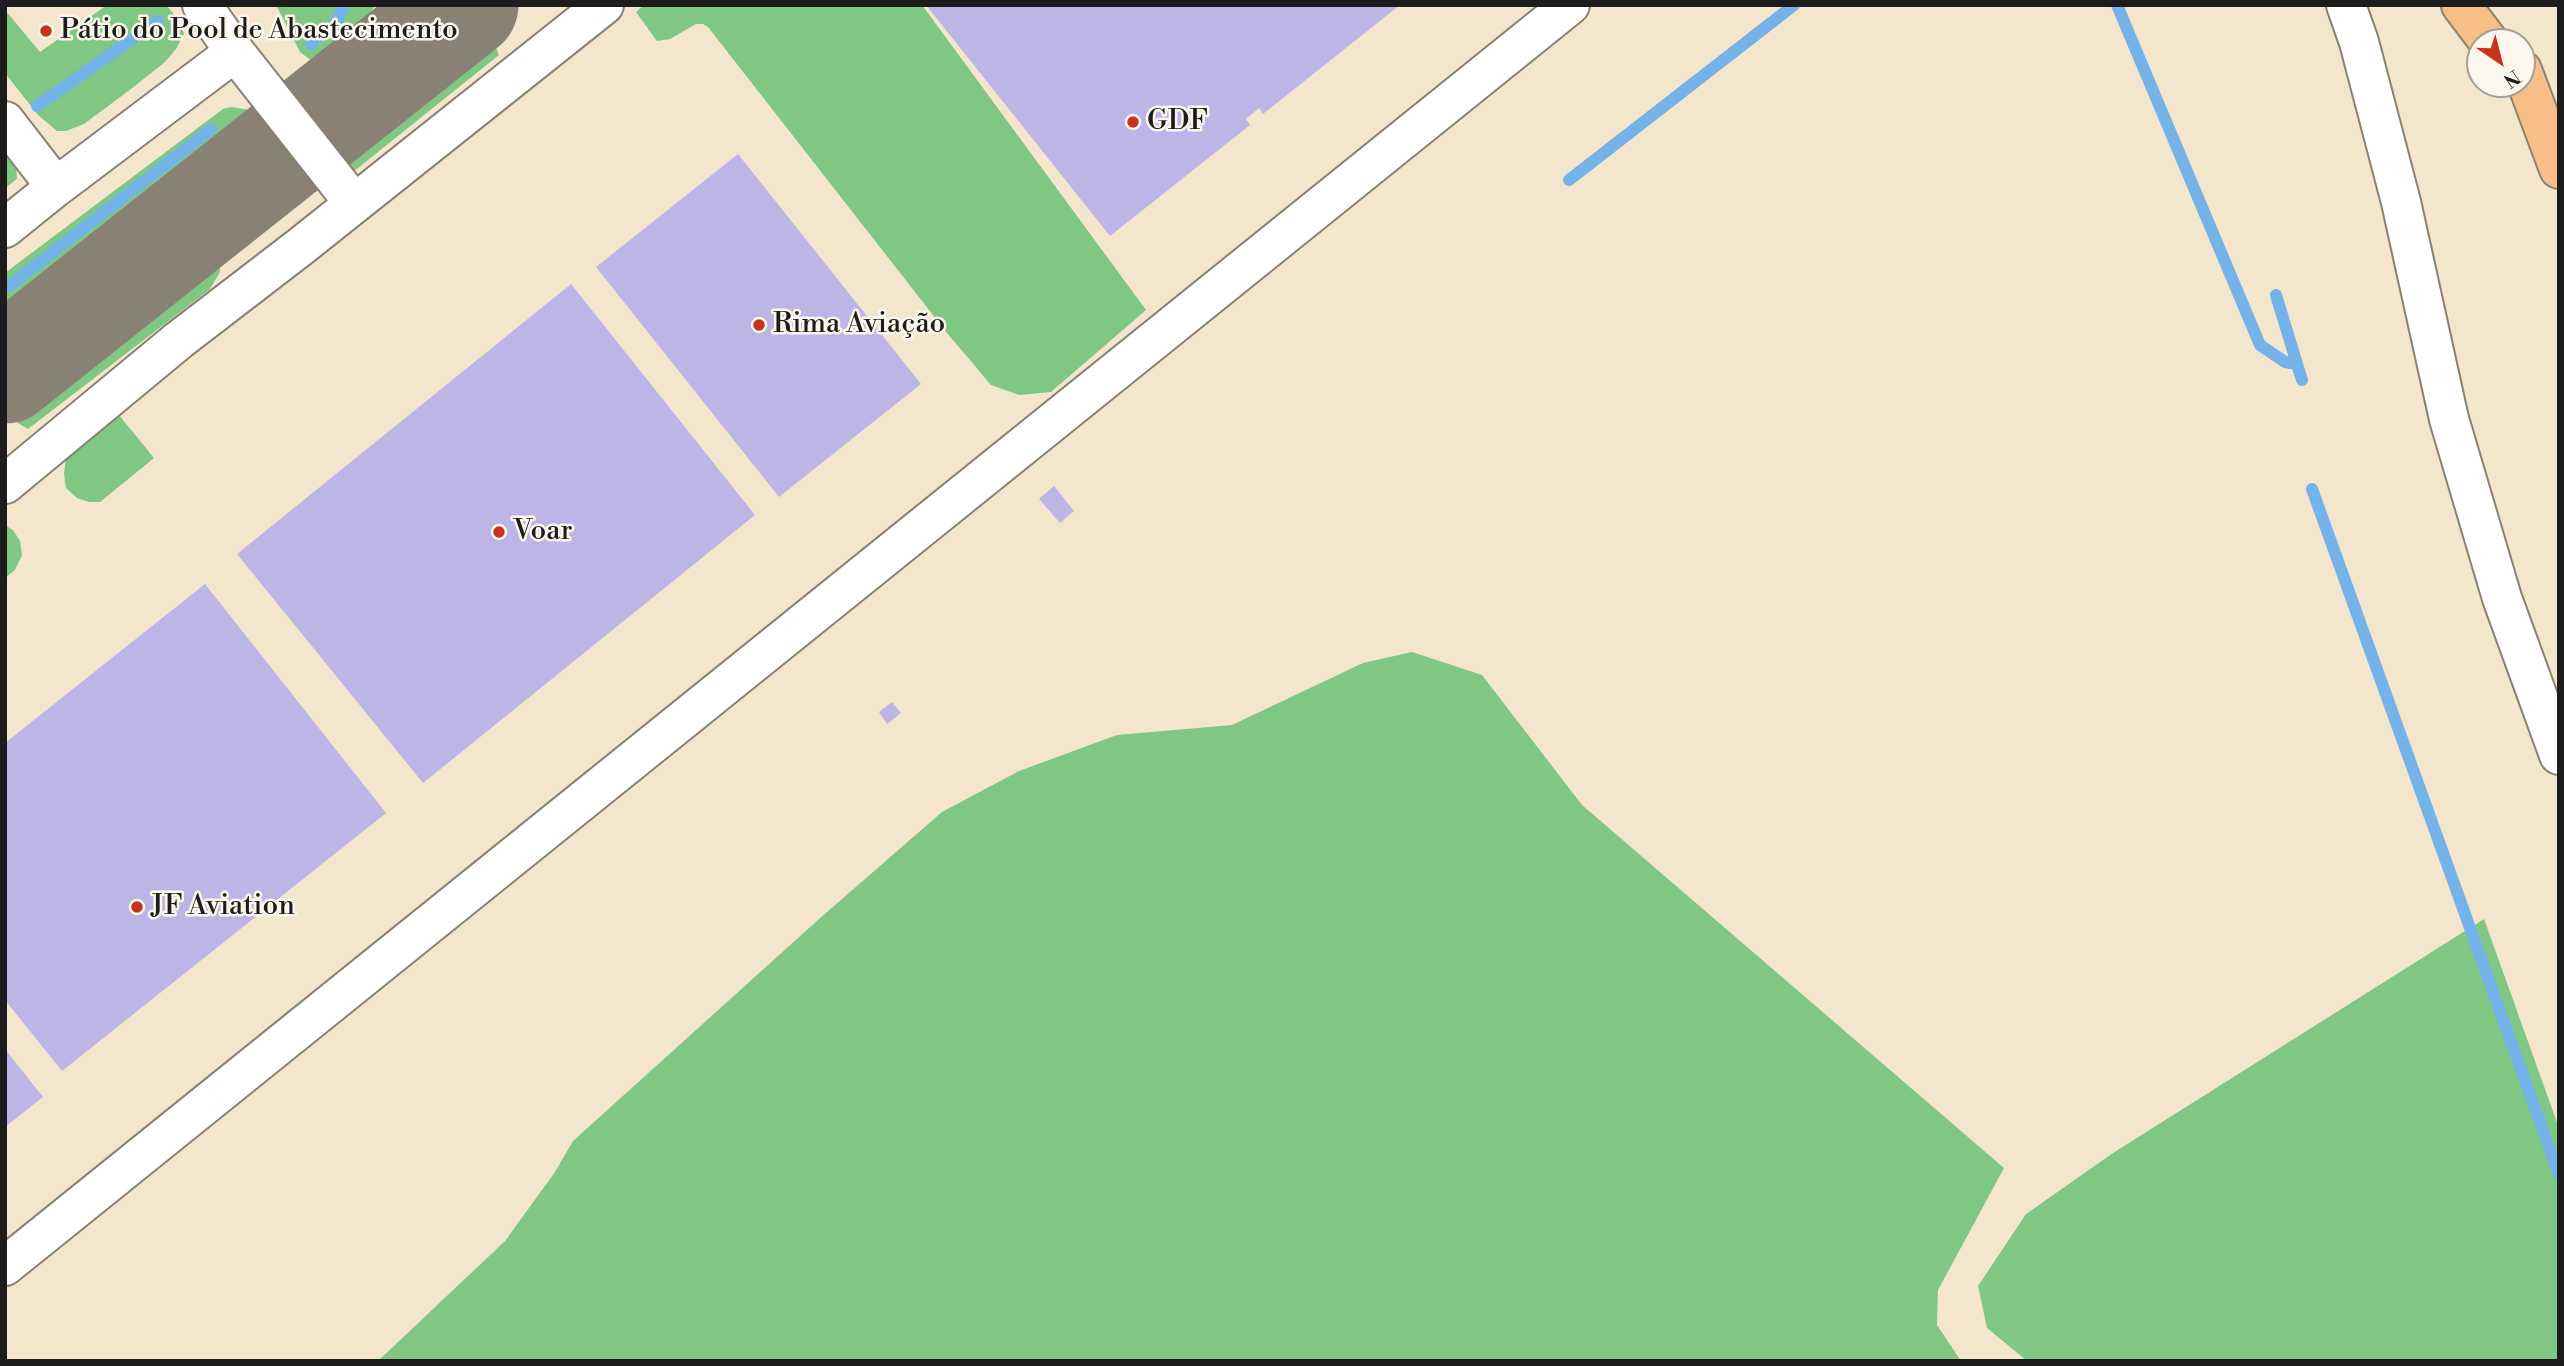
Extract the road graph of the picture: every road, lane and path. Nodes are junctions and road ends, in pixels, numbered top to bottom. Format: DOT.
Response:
graph roads {
  1 [pos="202,5"];
  2 [pos="604,5"];
  3 [pos="1570,5"];
  4 [pos="2346,5"];
  5 [pos="2461,5"];
  6 [pos="2498,5"];
  7 [pos="2478,28"];
  8 [pos="2506,28"];
  9 [pos="235,52"];
  10 [pos="2531,98"];
  11 [pos="5,121"];
  12 [pos="2559,169"];
  13 [pos="56,187"];
  14 [pos="354,204"];
  15 [pos="5,228"];
  16 [pos="5,484"];
  17 [pos="2559,755"];
  18 [pos="5,1266"];
  1 -- 9 [label="street"];
  2 -- 14 [label="street"];
  3 -- 18 [label="street"];
  4 -- 17 [label="street"];
  5 -- 7 [label="main road"];
  6 -- 8 [label="main road"];
  9 -- 13 [label="street"];
  9 -- 14 [label="street"];
  10 -- 12 [label="main road"];
  11 -- 13 [label="street"];
  13 -- 15 [label="street"];
  14 -- 16 [label="street"];
}
